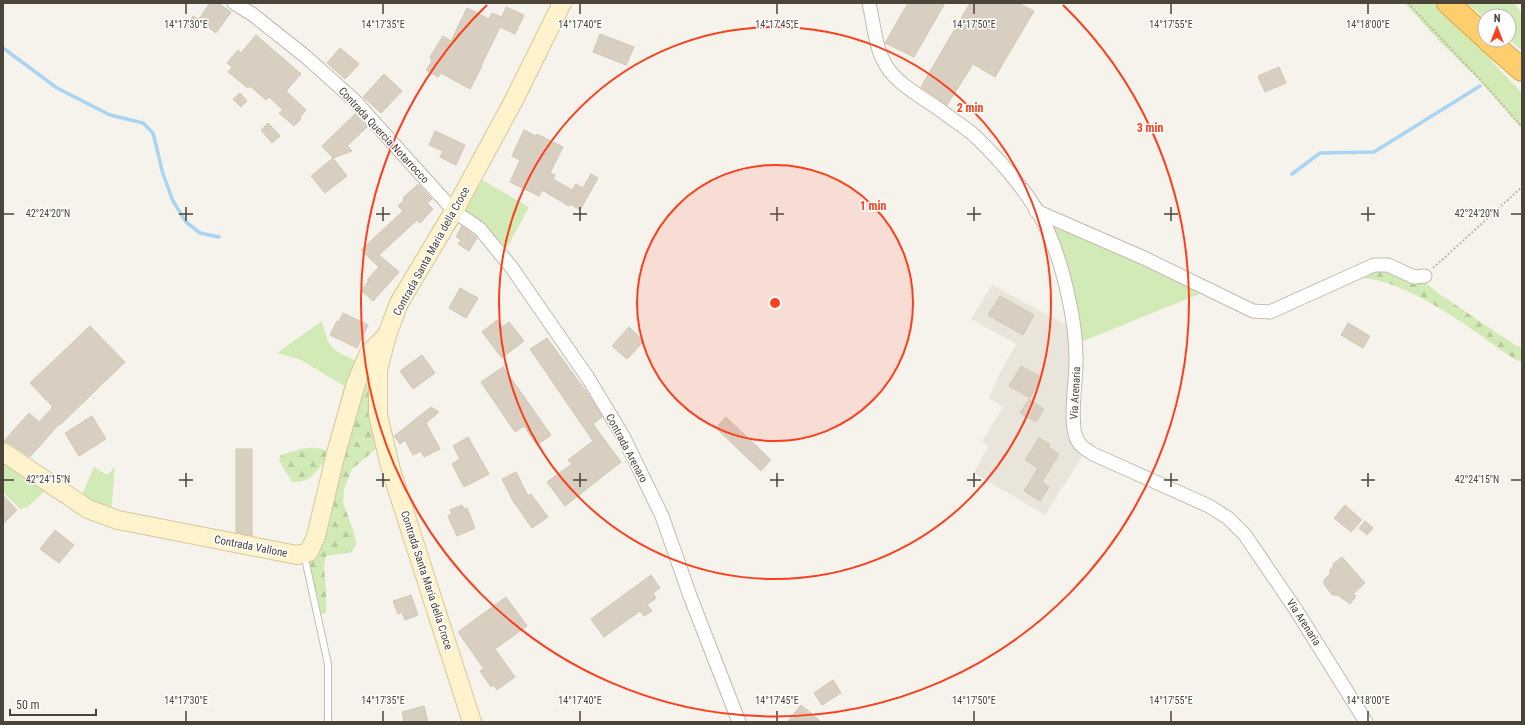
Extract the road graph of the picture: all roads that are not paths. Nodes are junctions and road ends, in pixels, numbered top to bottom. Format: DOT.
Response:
graph roads {
  1 [pos="234,3"];
  2 [pos="562,3"];
  3 [pos="869,3"];
  4 [pos="1448,3"];
  5 [pos="1477,30"];
  6 [pos="1497,48"];
  7 [pos="1519,67"];
  8 [pos="454,211"];
  9 [pos="1036,211"];
  10 [pos="1425,276"];
  11 [pos="387,335"];
  12 [pos="3,452"];
  13 [pos="304,554"];
  14 [pos="328,722"];
  15 [pos="472,722"];
  16 [pos="739,722"];
  17 [pos="1366,722"];
  1 -- 8 [label="street, Contrada Quercia Notarrocco"];
  2 -- 8 [label="main road, Contrada Santa Maria della Croce"];
  3 -- 9 [label="street, Via Arenaria"];
  4 -- 5 [label="highway"];
  6 -- 7 [label="highway"];
  8 -- 11 [label="main road, Contrada Santa Maria della Croce"];
  8 -- 16 [label="street, Contrada Arenaro"];
  9 -- 10 [label="street"];
  9 -- 17 [label="street, Via Arenaria"];
  11 -- 13 [label="main road, Contrada Vallone"];
  11 -- 15 [label="main road, Contrada Santa Maria della Croce"];
  12 -- 13 [label="main road, Contrada Vallone"];
  13 -- 14 [label="lane"];
}
